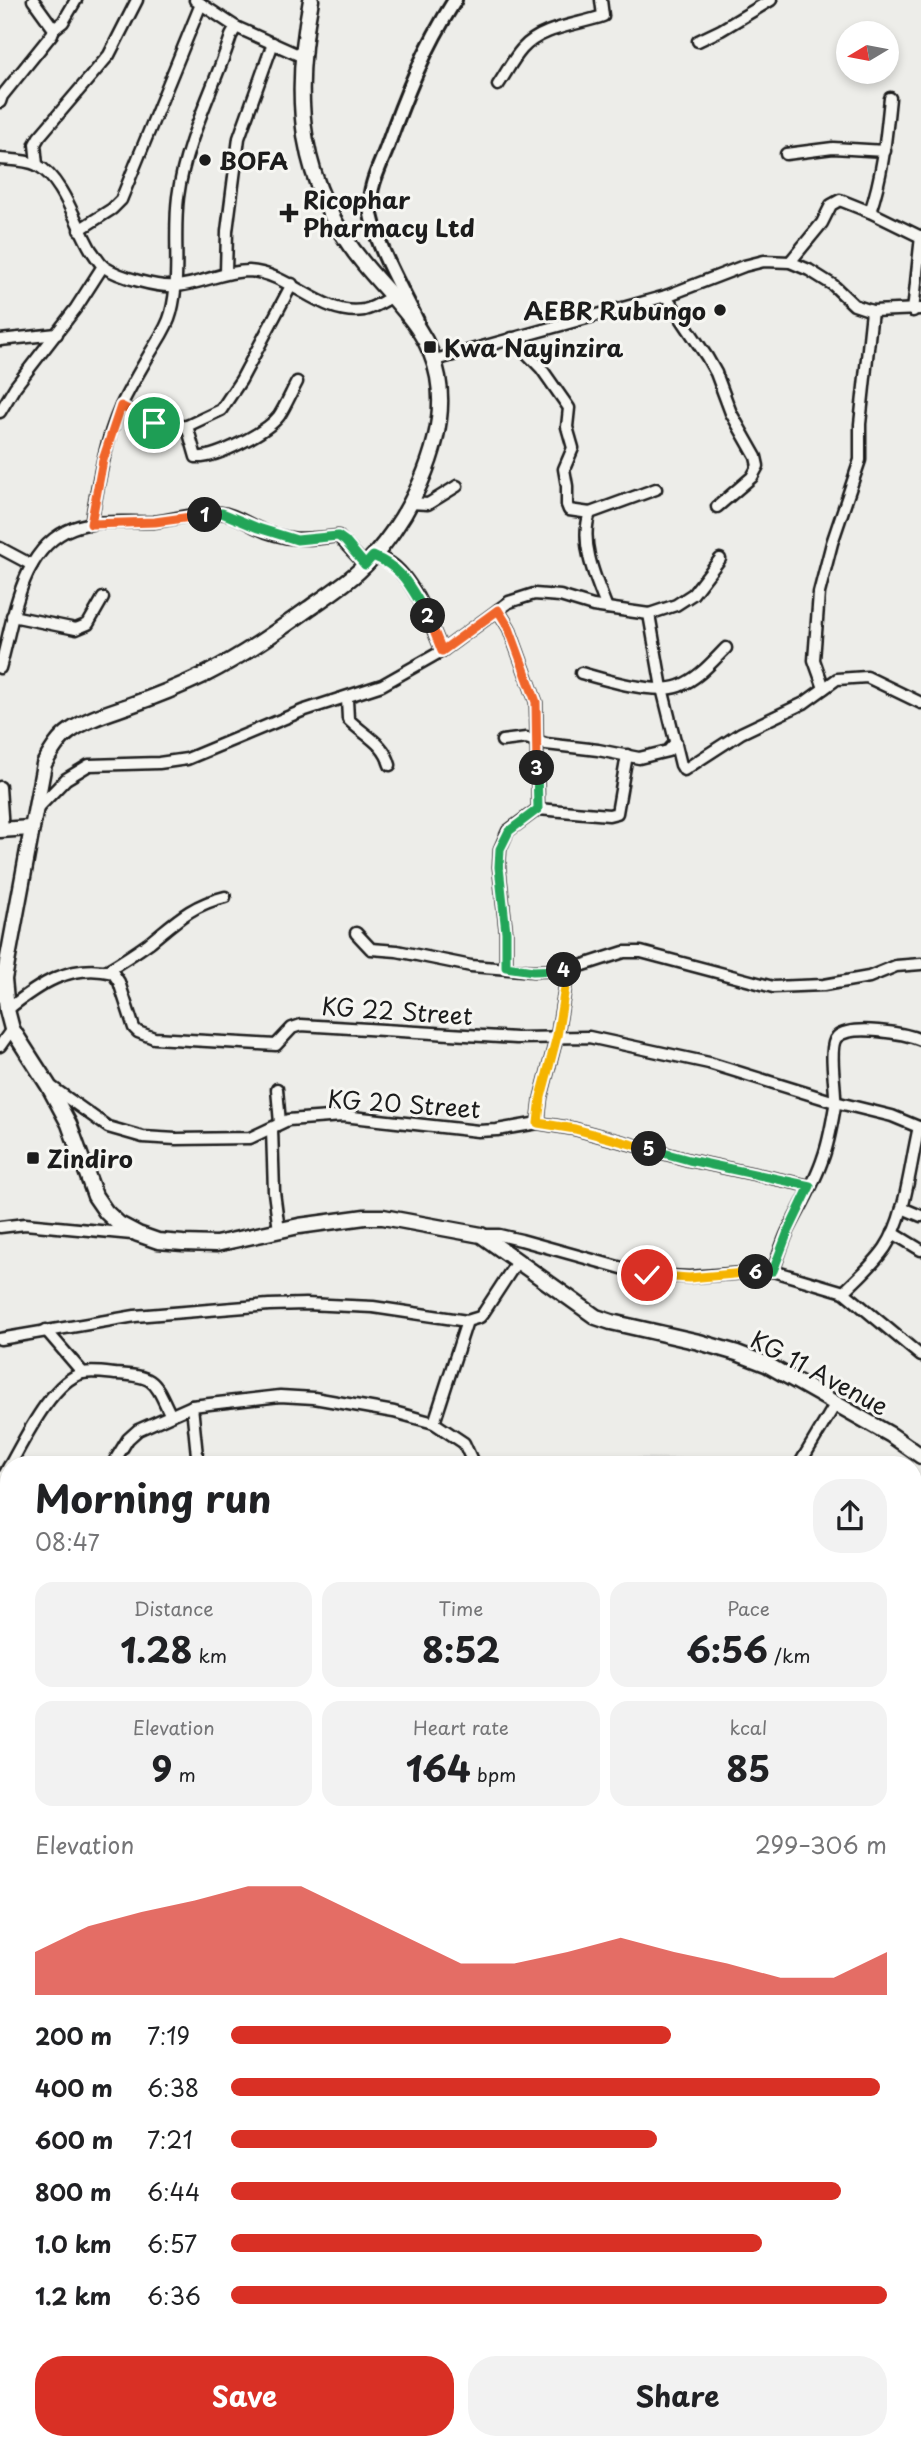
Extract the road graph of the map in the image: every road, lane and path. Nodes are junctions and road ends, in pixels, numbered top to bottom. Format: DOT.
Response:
graph roads {
  1 [pos="33,0"];
  2 [pos="76,0"];
  3 [pos="137,0"];
  4 [pos="312,0"];
  5 [pos="454,0"];
  6 [pos="601,0"];
  7 [pos="771,0"];
  8 [pos="198,1"];
  9 [pos="236,27"];
  10 [pos="54,29"];
  11 [pos="698,41"];
  12 [pos="273,43"];
  13 [pos="303,57"];
  14 [pos="498,85"];
  15 [pos="890,98"];
  16 [pos="0,102"];
  17 [pos="885,151"];
  18 [pos="786,155"];
  19 [pos="0,159"];
  20 [pos="37,165"];
  21 [pos="870,212"];
  22 [pos="79,230"];
  23 [pos="921,237"];
  24 [pos="790,262"];
  25 [pos="103,266"];
  26 [pos="226,273"];
  27 [pos="292,284"];
  28 [pos="176,286"];
  29 [pos="393,296"];
  30 [pos="666,296"];
  31 [pos="917,310"];
  32 [pos="872,312"];
  33 [pos="57,334"];
  34 [pos="423,334"];
  35 [pos="513,338"];
  36 [pos="0,340"];
  37 [pos="435,360"];
  38 [pos="297,382"];
  39 [pos="121,406"];
  40 [pos="0,412"];
  41 [pos="187,426"];
  42 [pos="457,486"];
  43 [pos="656,489"];
  44 [pos="410,503"];
  45 [pos="717,507"];
  46 [pos="590,513"];
  47 [pos="91,524"];
  48 [pos="0,548"];
  49 [pos="720,559"];
  50 [pos="369,560"];
  51 [pos="32,565"];
  52 [pos="103,598"];
  53 [pos="607,608"];
  54 [pos="498,610"];
  55 [pos="649,614"];
  56 [pos="12,616"];
  57 [pos="3,647"];
  58 [pos="726,648"];
  59 [pos="442,651"];
  60 [pos="0,668"];
  61 [pos="581,673"];
  62 [pos="662,688"];
  63 [pos="824,688"];
  64 [pos="347,699"];
  65 [pos="921,704"];
  66 [pos="502,741"];
  67 [pos="535,741"];
  68 [pos="676,742"];
  69 [pos="627,755"];
  70 [pos="390,765"];
  71 [pos="0,788"];
  72 [pos="538,809"];
  73 [pos="34,813"];
  74 [pos="30,828"];
  75 [pos="2,830"];
  76 [pos="225,897"];
  77 [pos="356,933"];
  78 [pos="921,964"];
  79 [pos="506,967"];
  80 [pos="568,970"];
  81 [pos="106,971"];
  82 [pos="7,1010"];
  83 [pos="12,1029"];
  84 [pos="557,1036"];
  85 [pos="921,1040"];
  86 [pos="0,1046"];
  87 [pos="48,1085"];
  88 [pos="277,1089"];
  89 [pos="835,1102"];
  90 [pos="538,1123"];
  91 [pos="276,1126"];
  92 [pos="920,1128"];
  93 [pos="810,1186"];
  94 [pos="902,1208"];
  95 [pos="921,1216"];
  96 [pos="0,1227"];
  97 [pos="279,1230"];
  98 [pos="893,1233"];
  99 [pos="138,1234"];
  100 [pos="481,1235"];
  101 [pos="921,1251"];
  102 [pos="518,1261"];
  103 [pos="773,1271"];
  104 [pos="844,1292"];
  105 [pos="467,1321"];
  106 [pos="46,1330"];
  107 [pos="0,1339"];
  108 [pos="921,1356"];
  109 [pos="83,1373"];
  110 [pos="836,1403"];
  111 [pos="192,1406"];
  112 [pos="170,1414"];
  113 [pos="434,1423"];
  114 [pos="15,1456"];
  115 [pos="118,1456"];
  116 [pos="197,1456"];
  117 [pos="470,1456"];
  118 [pos="804,1456"];
  119 [pos="921,1456"];
  1 -- 10 [label="street"];
  2 -- 10 [label="street"];
  3 -- 20 [label="street"];
  4 -- 13 [label="main road"];
  5 -- 34 [label="street"];
  6 -- 14 [label="street"];
  7 -- 11 [label="street"];
  8 -- 9 [label="street"];
  8 -- 22 [label="street"];
  9 -- 12 [label="street"];
  9 -- 28 [label="street"];
  10 -- 16 [label="street"];
  12 -- 13 [label="street"];
  12 -- 26 [label="street"];
  13 -- 29 [label="main road"];
  15 -- 17 [label="street"];
  17 -- 18 [label="street"];
  17 -- 21 [label="street"];
  19 -- 20 [label="street"];
  20 -- 22 [label="street"];
  21 -- 23 [label="street"];
  21 -- 24 [label="street"];
  22 -- 25 [label="street"];
  23 -- 31 [label="street"];
  24 -- 30 [label="street"];
  24 -- 32 [label="street"];
  25 -- 28 [label="street"];
  25 -- 33 [label="street"];
  26 -- 27 [label="street"];
  26 -- 28 [label="street"];
  27 -- 29 [label="street"];
  27 -- 41 [label="street"];
  28 -- 39 [label="street"];
  29 -- 34 [label="main road"];
  30 -- 35 [label="street"];
  30 -- 45 [label="street"];
  31 -- 32 [label="street"];
  32 -- 63 [label="street"];
  33 -- 36 [label="street"];
  33 -- 40 [label="street"];
  34 -- 37 [label="main road"];
  35 -- 37 [label="street"];
  35 -- 46 [label="street"];
  37 -- 44 [label="main road"];
  38 -- 41 [label="street"];
  39 -- 41 [label="street"];
  39 -- 47 [label="street"];
  42 -- 44 [label="street"];
  43 -- 46 [label="street"];
  44 -- 50 [label="main road"];
  46 -- 53 [label="street"];
  47 -- 50 [label="street"];
  47 -- 51 [label="street"];
  48 -- 51 [label="street"];
  49 -- 55 [label="street"];
  50 -- 59 [label="street"];
  50 -- 73 [label="main road"];
  51 -- 56 [label="street"];
  52 -- 56 [label="street"];
  53 -- 54 [label="street"];
  53 -- 55 [label="street"];
  54 -- 59 [label="street"];
  54 -- 67 [label="street"];
  55 -- 62 [label="street"];
  56 -- 57 [label="street"];
  57 -- 60 [label="street"];
  58 -- 62 [label="street"];
  59 -- 64 [label="street"];
  61 -- 62 [label="street"];
  62 -- 68 [label="street"];
  63 -- 65 [label="street"];
  63 -- 68 [label="street"];
  64 -- 70 [label="street"];
  64 -- 73 [label="street"];
  66 -- 67 [label="street"];
  67 -- 69 [label="street"];
  67 -- 72 [label="street"];
  68 -- 69 [label="street"];
  69 -- 72 [label="street"];
  71 -- 75 [label="street"];
  72 -- 79 [label="street"];
  73 -- 74 [label="main road"];
  74 -- 75 [label="main road"];
  74 -- 82 [label="main road"];
  76 -- 81 [label="street"];
  77 -- 79 [label="street"];
  78 -- 80 [label="street"];
  79 -- 80 [label="street"];
  80 -- 84 [label="street"];
  81 -- 82 [label="street"];
  81 -- 84 [label="street, KG 22 Street"];
  82 -- 83 [label="main road"];
  83 -- 86 [label="street"];
  83 -- 87 [label="main road"];
  84 -- 89 [label="street, KG 22 Street"];
  84 -- 90 [label="street"];
  85 -- 89 [label="street"];
  87 -- 91 [label="street, KG 20 Street"];
  87 -- 99 [label="main road"];
  88 -- 91 [label="street"];
  89 -- 92 [label="street, KG 22 Street"];
  89 -- 93 [label="street"];
  90 -- 91 [label="street, KG 20 Street"];
  90 -- 93 [label="street, KG 20 Street"];
  91 -- 97 [label="street"];
  92 -- 94 [label="street"];
  93 -- 103 [label="street"];
  94 -- 95 [label="street"];
  94 -- 98 [label="street"];
  96 -- 99 [label="street"];
  97 -- 99 [label="main road"];
  97 -- 100 [label="main road"];
  98 -- 101 [label="street"];
  98 -- 104 [label="street"];
  100 -- 102 [label="main road, KG 11 Avenue"];
  100 -- 103 [label="street"];
  102 -- 105 [label="street"];
  102 -- 110 [label="main road, KG 11 Avenue"];
  103 -- 104 [label="street"];
  104 -- 108 [label="street"];
  105 -- 106 [label="street"];
  105 -- 113 [label="street"];
  106 -- 107 [label="street"];
  106 -- 109 [label="street"];
  109 -- 112 [label="street"];
  109 -- 114 [label="street"];
  110 -- 118 [label="street"];
  110 -- 119 [label="main road, KG 11 Avenue"];
  111 -- 112 [label="street"];
  111 -- 113 [label="street"];
  111 -- 116 [label="street"];
  112 -- 115 [label="street"];
  113 -- 117 [label="street"];
}
